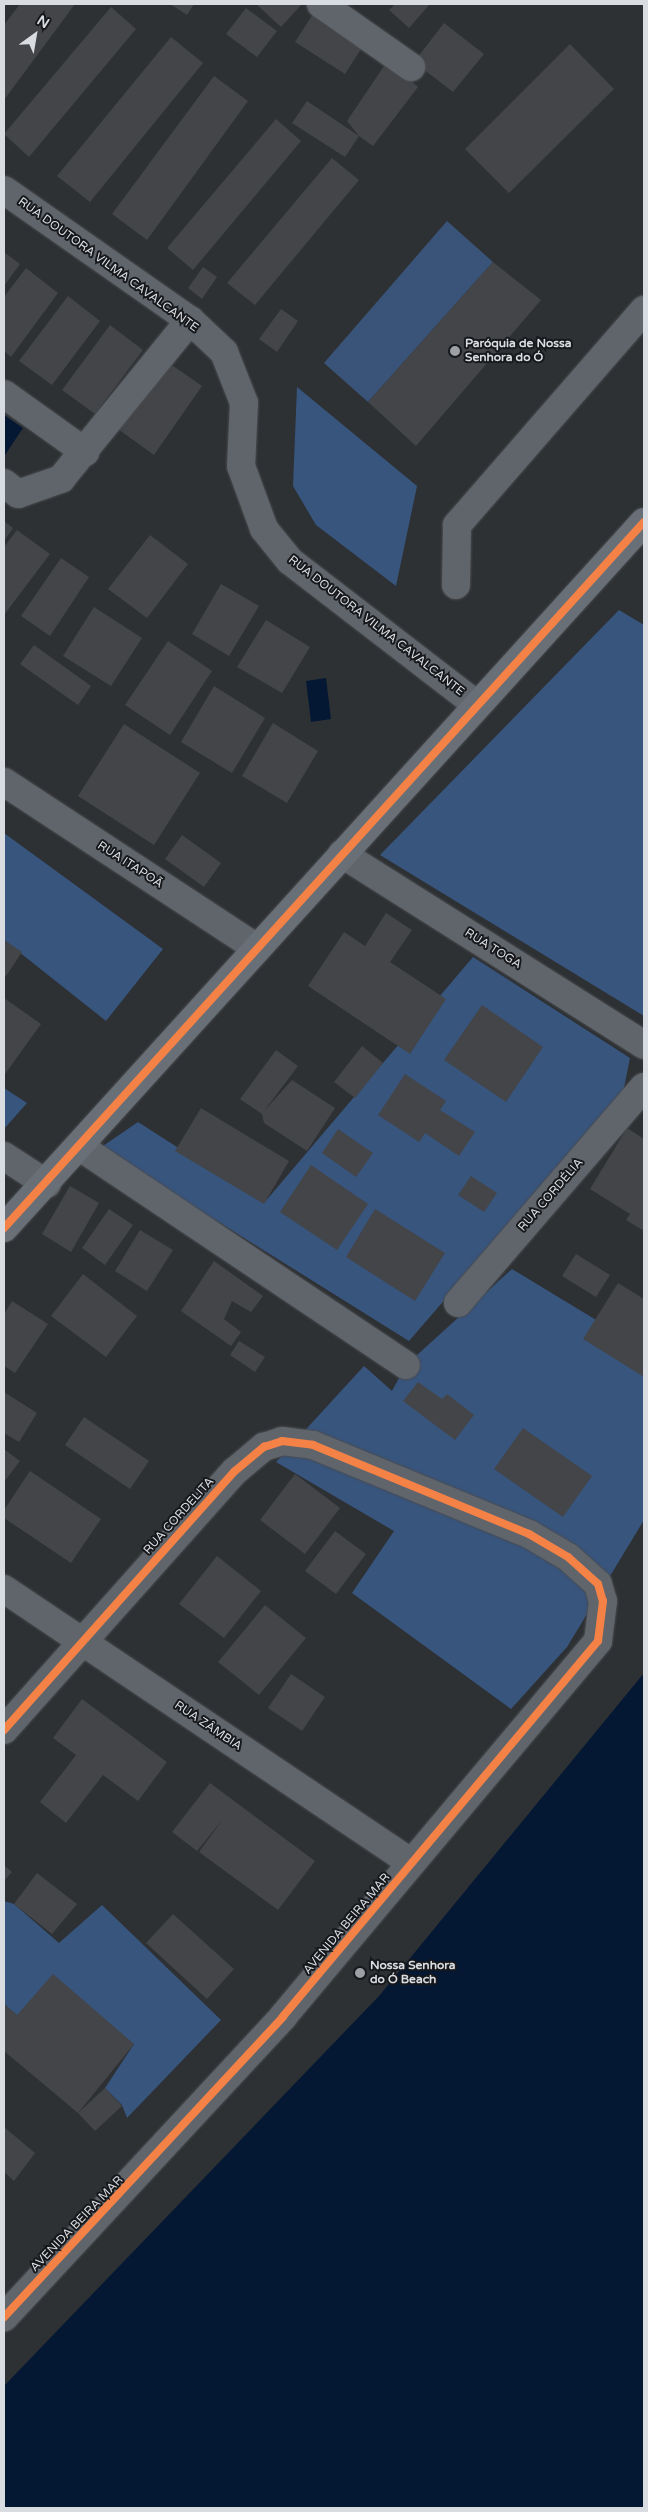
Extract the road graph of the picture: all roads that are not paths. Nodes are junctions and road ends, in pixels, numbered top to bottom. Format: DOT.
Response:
graph roads {
  1 [pos="321,4"];
  2 [pos="411,67"];
  3 [pos="4,190"];
  4 [pos="644,310"];
  5 [pos="190,320"];
  6 [pos="4,394"];
  7 [pos="85,452"];
  8 [pos="4,483"];
  9 [pos="644,522"];
  10 [pos="456,585"];
  11 [pos="477,705"];
  12 [pos="4,782"];
  13 [pos="342,854"];
  14 [pos="257,948"];
  15 [pos="644,1045"];
  16 [pos="644,1087"];
  17 [pos="80,1147"];
  18 [pos="4,1156"];
  19 [pos="47,1184"];
  20 [pos="4,1228"];
  21 [pos="458,1303"];
  22 [pos="406,1365"];
  23 [pos="529,1534"];
  24 [pos="4,1589"];
  25 [pos="82,1641"];
  26 [pos="4,1730"];
  27 [pos="412,1863"];
  28 [pos="6,2310"];
  1 -- 2 [label="street"];
  3 -- 5 [label="street, RUA DOUTORA VILMA CAVALCANTE"];
  4 -- 10 [label="street"];
  5 -- 7 [label="street"];
  5 -- 11 [label="street, RUA DOUTORA VILMA CAVALCANTE"];
  6 -- 7 [label="street"];
  7 -- 8 [label="street"];
  9 -- 11 [label="main road"];
  11 -- 13 [label="main road"];
  12 -- 14 [label="street, RUA ITAPOÃ"];
  13 -- 14 [label="main road"];
  13 -- 15 [label="street, RUA TOGA"];
  14 -- 17 [label="main road"];
  16 -- 21 [label="street, RUA CORDÉLIA"];
  17 -- 19 [label="main road"];
  17 -- 22 [label="street"];
  18 -- 19 [label="street"];
  19 -- 20 [label="main road"];
  23 -- 25 [label="street, RUA CORDELITA"];
  23 -- 27 [label="street, AVENIDA BEIRA MAR"];
  24 -- 25 [label="street, RUA ZÂMBIA"];
  25 -- 26 [label="street, RUA CORDELITA"];
  25 -- 27 [label="street, RUA ZÂMBIA"];
  27 -- 28 [label="street, AVENIDA BEIRA MAR"];
}
